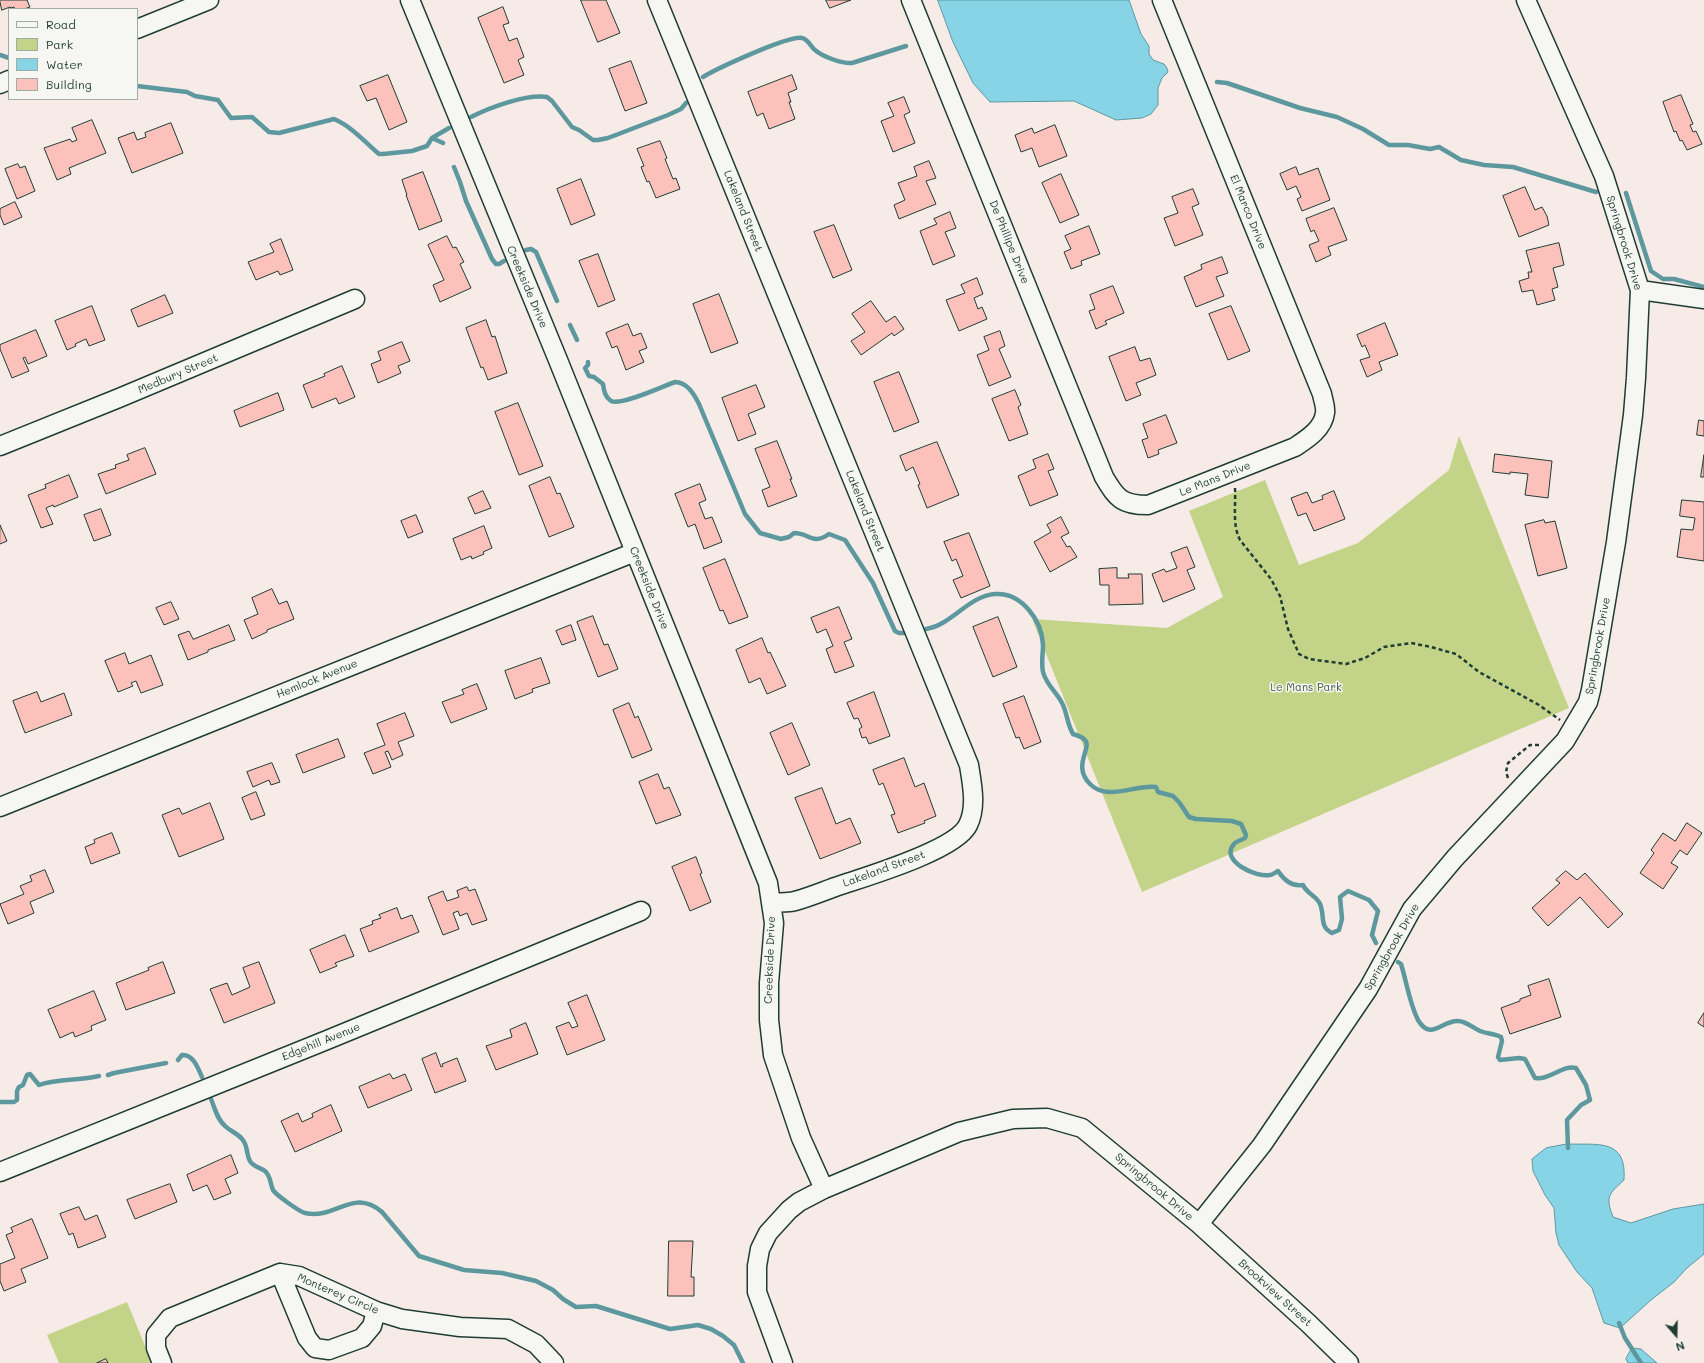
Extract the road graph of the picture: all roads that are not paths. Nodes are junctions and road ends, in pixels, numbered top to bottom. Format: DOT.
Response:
graph roads {
  1 [pos="209,0"];
  2 [pos="410,0"];
  3 [pos="657,0"];
  4 [pos="912,0"];
  5 [pos="1162,0"];
  6 [pos="1526,0"];
  7 [pos="138,29"];
  8 [pos="1640,290"];
  9 [pos="356,299"];
  10 [pos="1704,299"];
  11 [pos="1321,424"];
  12 [pos="0,446"];
  13 [pos="1108,484"];
  14 [pos="635,552"];
  15 [pos="0,807"];
  16 [pos="771,903"];
  17 [pos="641,911"];
  18 [pos="0,1172"];
  19 [pos="824,1189"];
  20 [pos="1199,1224"];
  21 [pos="280,1273"];
  22 [pos="376,1312"];
  23 [pos="162,1363"];
  24 [pos="554,1363"];
  25 [pos="783,1363"];
  26 [pos="1349,1363"];
  1 -- 7 [label="street"];
  2 -- 14 [label="street, Creekside Drive"];
  3 -- 16 [label="street, Lakeland Street"];
  4 -- 13 [label="street, De Phillipe Drive"];
  5 -- 11 [label="street, El Marco Drive"];
  6 -- 8 [label="street, Springbrook Drive"];
  8 -- 10 [label="street"];
  8 -- 20 [label="street, Springbrook Drive"];
  9 -- 12 [label="street, Medbury Street"];
  11 -- 13 [label="street, Le Mans Drive"];
  14 -- 15 [label="street, Hemlock Avenue"];
  14 -- 16 [label="street, Creekside Drive"];
  16 -- 19 [label="street, Creekside Drive"];
  17 -- 18 [label="street, Edgehill Avenue"];
  19 -- 20 [label="street, Springbrook Drive"];
  19 -- 25 [label="street, Springbrook Drive"];
  20 -- 26 [label="street, Brookview Street"];
  21 -- 22 [label="street, Monterey Circle"];
  21 -- 22 [label="street"];
  21 -- 23 [label="street"];
  22 -- 24 [label="street, Monterey Circle"];
}
